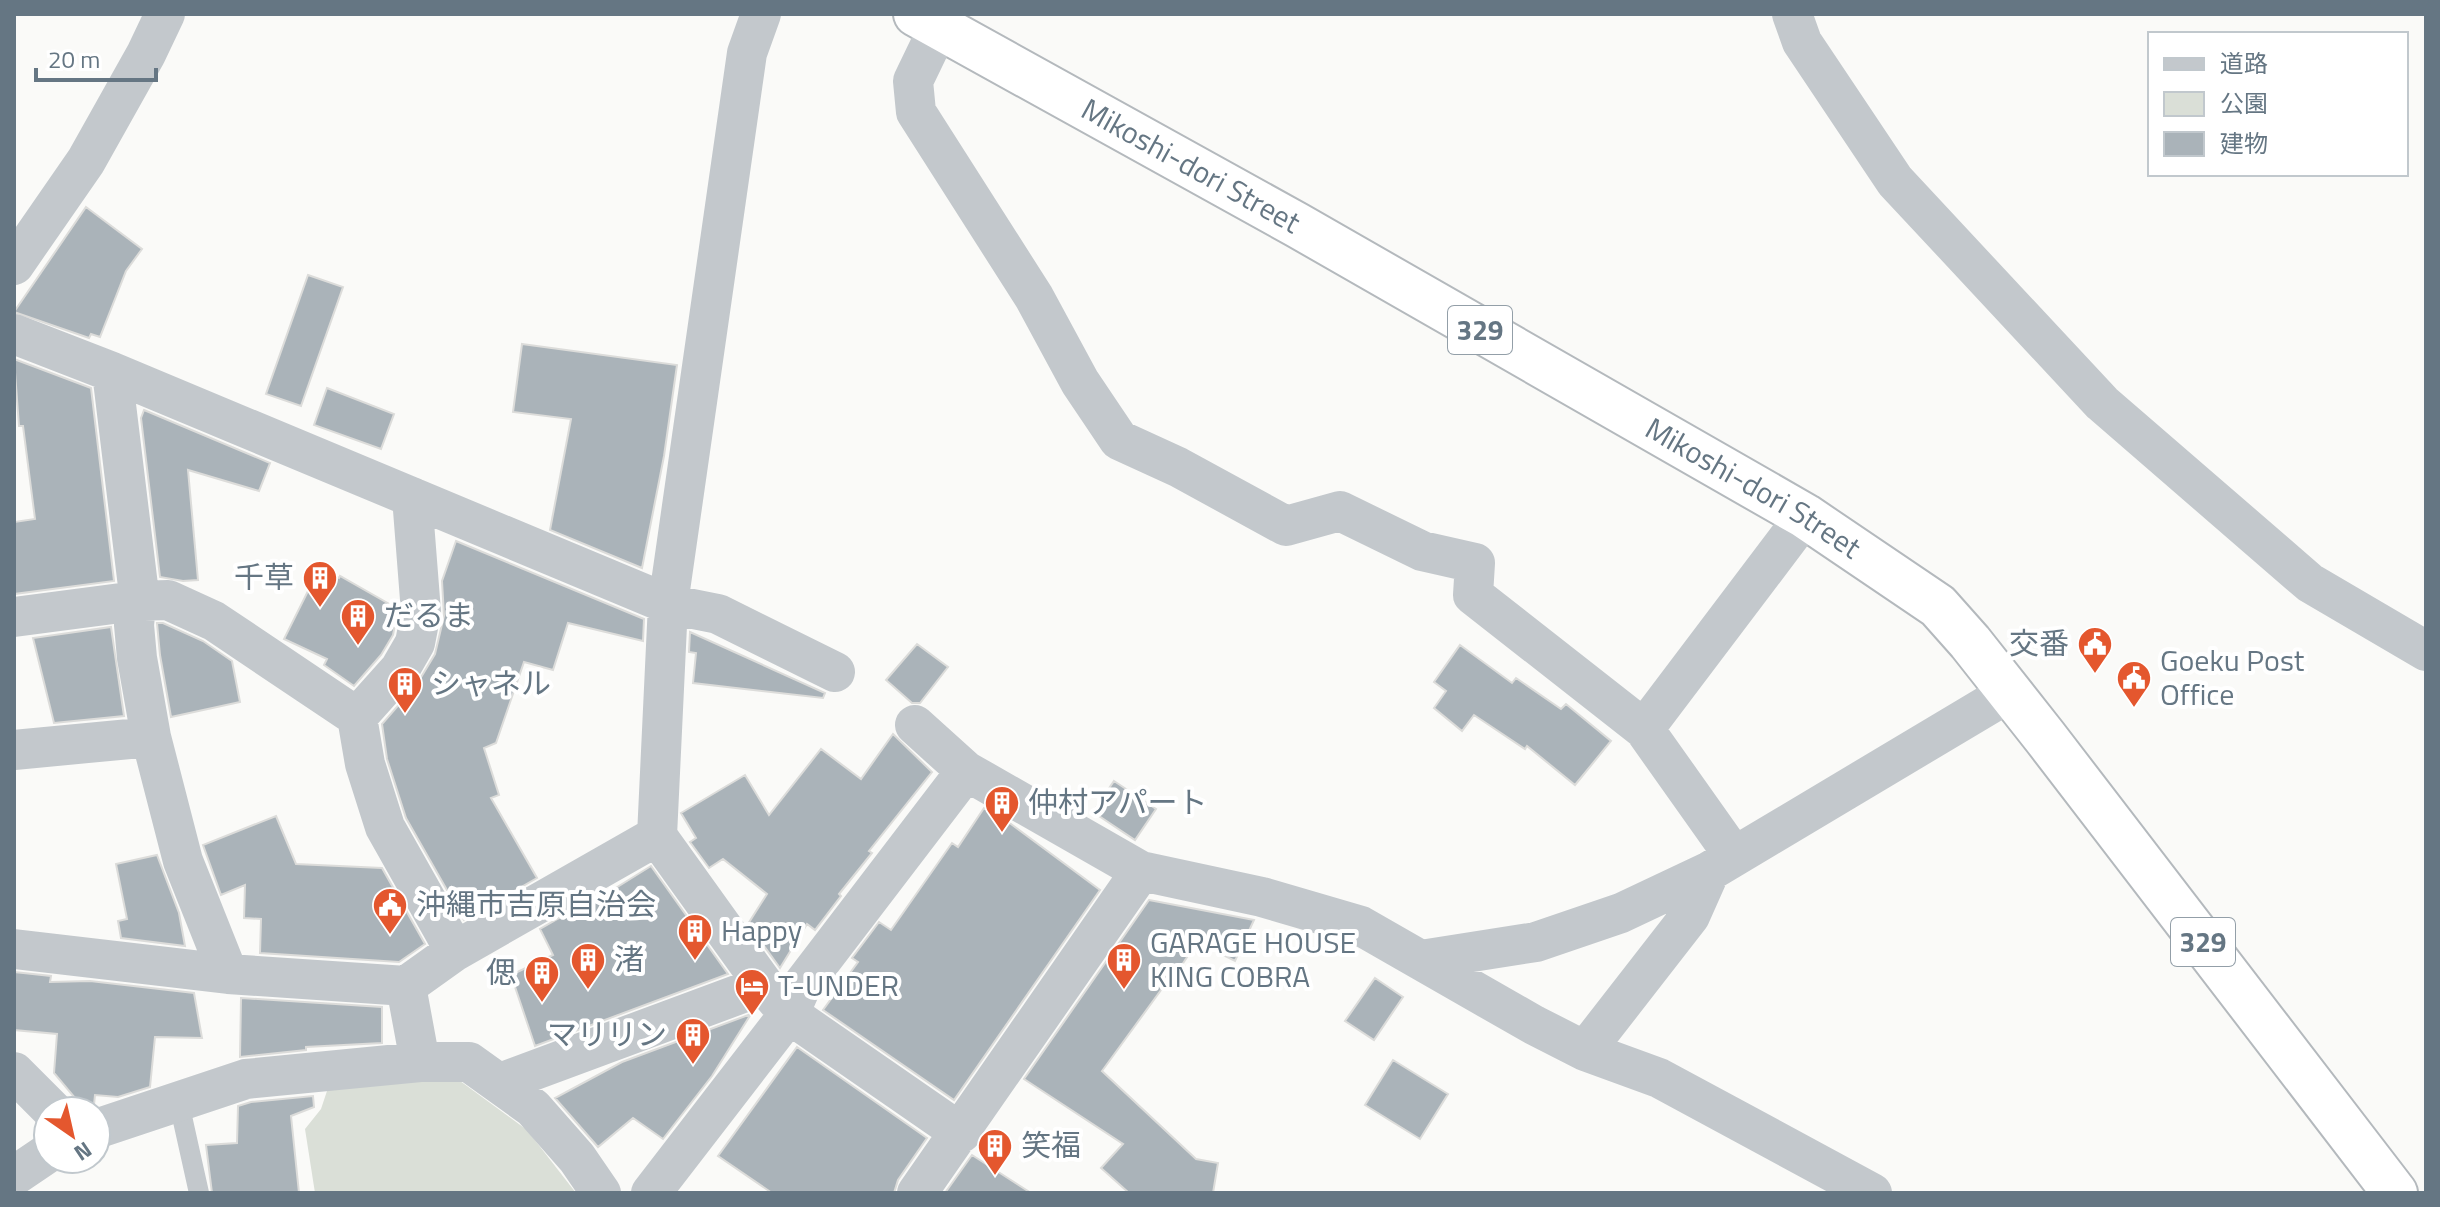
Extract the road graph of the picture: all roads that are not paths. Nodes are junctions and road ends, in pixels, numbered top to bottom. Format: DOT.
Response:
graph roads {
  1 [pos="165,14"];
  2 [pos="761,14"];
  3 [pos="1792,14"];
  4 [pos="928,20"];
  5 [pos="14,265"];
  6 [pos="14,334"];
  7 [pos="112,372"];
  8 [pos="412,497"];
  9 [pos="1805,516"];
  10 [pos="136,601"];
  11 [pos="668,604"];
  12 [pos="14,617"];
  13 [pos="2426,651"];
  14 [pos="835,672"];
  15 [pos="2010,692"];
  16 [pos="357,717"];
  17 [pos="915,725"];
  18 [pos="1644,729"];
  19 [pos="151,737"];
  20 [pos="14,750"];
  21 [pos="966,771"];
  22 [pos="657,836"];
  23 [pos="1722,864"];
  24 [pos="1141,871"];
  25 [pos="14,949"];
  26 [pos="455,951"];
  27 [pos="1421,960"];
  28 [pos="228,974"];
  29 [pos="406,986"];
  30 [pos="777,1000"];
  31 [pos="1585,1051"];
  32 [pos="420,1062"];
  33 [pos="14,1072"];
  34 [pos="500,1083"];
  35 [pos="37,1095"];
  36 [pos="179,1103"];
  37 [pos="112,1124"];
  38 [pos="961,1133"];
  39 [pos="32,1164"];
  40 [pos="14,1176"];
  41 [pos="199,1193"];
  42 [pos="601,1193"];
  43 [pos="651,1193"];
  44 [pos="917,1193"];
  45 [pos="1870,1193"];
  46 [pos="2395,1193"];
  1 -- 5 [label="street"];
  2 -- 11 [label="street"];
  3 -- 13 [label="street"];
  4 -- 9 [label="highway, Mikoshi-dori Street / 329"];
  4 -- 18 [label="street"];
  6 -- 7 [label="street"];
  7 -- 8 [label="street"];
  7 -- 10 [label="street"];
  8 -- 11 [label="street"];
  8 -- 16 [label="street"];
  9 -- 15 [label="highway, Mikoshi-dori Street / 329"];
  9 -- 18 [label="street"];
  10 -- 12 [label="street"];
  10 -- 16 [label="street"];
  10 -- 19 [label="street"];
  11 -- 14 [label="street"];
  11 -- 22 [label="street"];
  15 -- 23 [label="street"];
  15 -- 46 [label="highway, Mikoshi-dori Street / 329"];
  16 -- 26 [label="street"];
  17 -- 21 [label="street"];
  18 -- 23 [label="street"];
  19 -- 20 [label="street"];
  19 -- 28 [label="street"];
  21 -- 24 [label="street"];
  21 -- 30 [label="street"];
  22 -- 26 [label="street"];
  22 -- 30 [label="street"];
  23 -- 27 [label="street"];
  23 -- 31 [label="street"];
  24 -- 27 [label="street"];
  24 -- 38 [label="street"];
  25 -- 28 [label="street"];
  26 -- 29 [label="street"];
  27 -- 31 [label="street"];
  28 -- 29 [label="street"];
  29 -- 32 [label="street"];
  30 -- 34 [label="street"];
  30 -- 38 [label="street"];
  30 -- 43 [label="street"];
  31 -- 45 [label="street"];
  32 -- 34 [label="street"];
  32 -- 36 [label="street"];
  33 -- 35 [label="street"];
  34 -- 42 [label="street"];
  36 -- 37 [label="street"];
  36 -- 41 [label="lane"];
  38 -- 44 [label="street"];
  39 -- 40 [label="street"];
}
